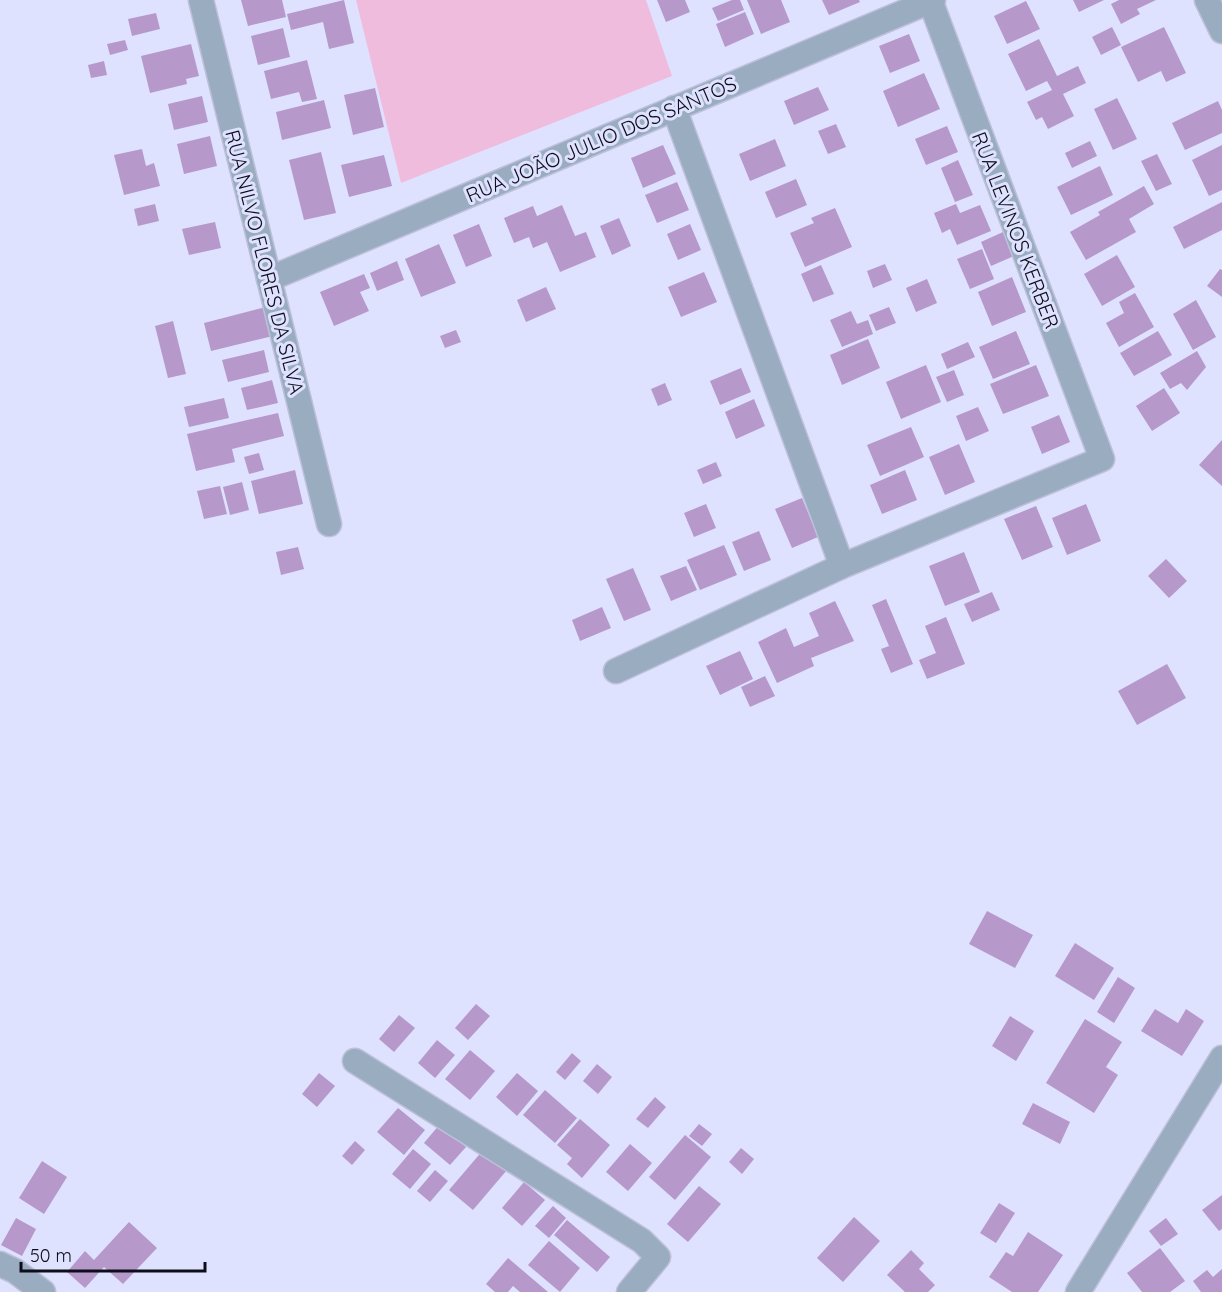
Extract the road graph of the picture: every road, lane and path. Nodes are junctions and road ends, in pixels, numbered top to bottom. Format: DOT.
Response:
graph roads {
  1 [pos="201,0"];
  2 [pos="931,0"];
  3 [pos="1207,0"];
  4 [pos="1222,31"];
  5 [pos="675,108"];
  6 [pos="269,279"];
  7 [pos="329,524"];
  8 [pos="842,566"];
  9 [pos="616,671"];
  10 [pos="355,1061"];
  11 [pos="1220,1066"];
  12 [pos="0,1264"];
  13 [pos="43,1292"];
  14 [pos="629,1292"];
  15 [pos="1078,1292"];
  1 -- 6 [label="street, RUA NILVO FLORES DA SILVA"];
  2 -- 5 [label="street, RUA JOÃO JULIO DOS SANTOS"];
  2 -- 8 [label="street, RUA LEVINOS KERBER"];
  3 -- 4 [label="street"];
  5 -- 6 [label="street, RUA JOÃO JULIO DOS SANTOS"];
  5 -- 8 [label="street"];
  6 -- 7 [label="street, RUA NILVO FLORES DA SILVA"];
  8 -- 9 [label="street"];
  10 -- 14 [label="street"];
  11 -- 15 [label="street"];
  12 -- 13 [label="street"];
}
